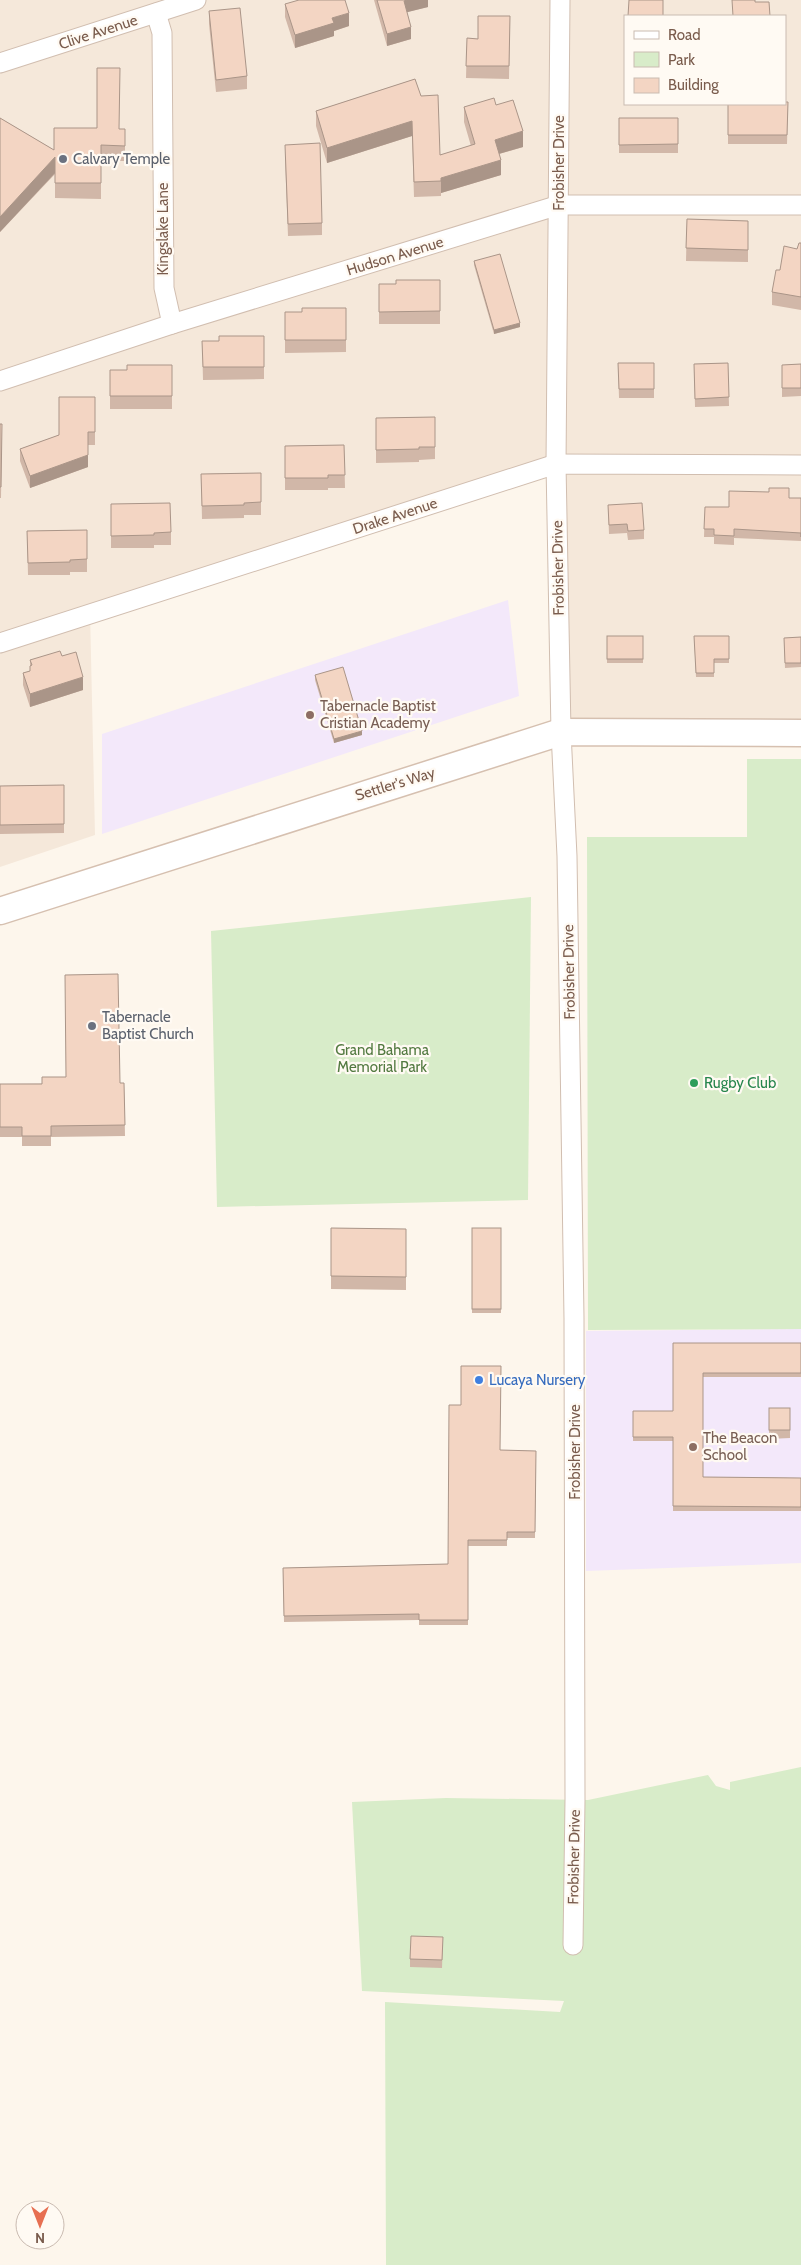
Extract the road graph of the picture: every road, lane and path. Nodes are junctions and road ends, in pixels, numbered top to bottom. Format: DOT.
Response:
graph roads {
  1 [pos="196,0"];
  2 [pos="560,0"];
  3 [pos="156,13"];
  4 [pos="0,63"];
  5 [pos="559,205"];
  6 [pos="801,205"];
  7 [pos="172,324"];
  8 [pos="0,381"];
  9 [pos="556,464"];
  10 [pos="801,465"];
  11 [pos="0,643"];
  12 [pos="560,732"];
  13 [pos="801,733"];
  14 [pos="0,911"];
  15 [pos="573,1945"];
  1 -- 3 [label="street, Clive Avenue"];
  2 -- 5 [label="street, Frobisher Drive"];
  3 -- 4 [label="street, Clive Avenue"];
  3 -- 7 [label="street, Kingslake Lane"];
  5 -- 6 [label="street, Hudson Avenue"];
  5 -- 7 [label="street, Hudson Avenue"];
  5 -- 9 [label="street, Frobisher Drive"];
  7 -- 8 [label="street, Hudson Avenue"];
  9 -- 10 [label="street, Drake Avenue"];
  9 -- 11 [label="street, Drake Avenue"];
  9 -- 12 [label="street, Frobisher Drive"];
  12 -- 13 [label="main road, Settler's Way"];
  12 -- 14 [label="main road, Settler's Way"];
  12 -- 15 [label="street, Frobisher Drive"];
}
